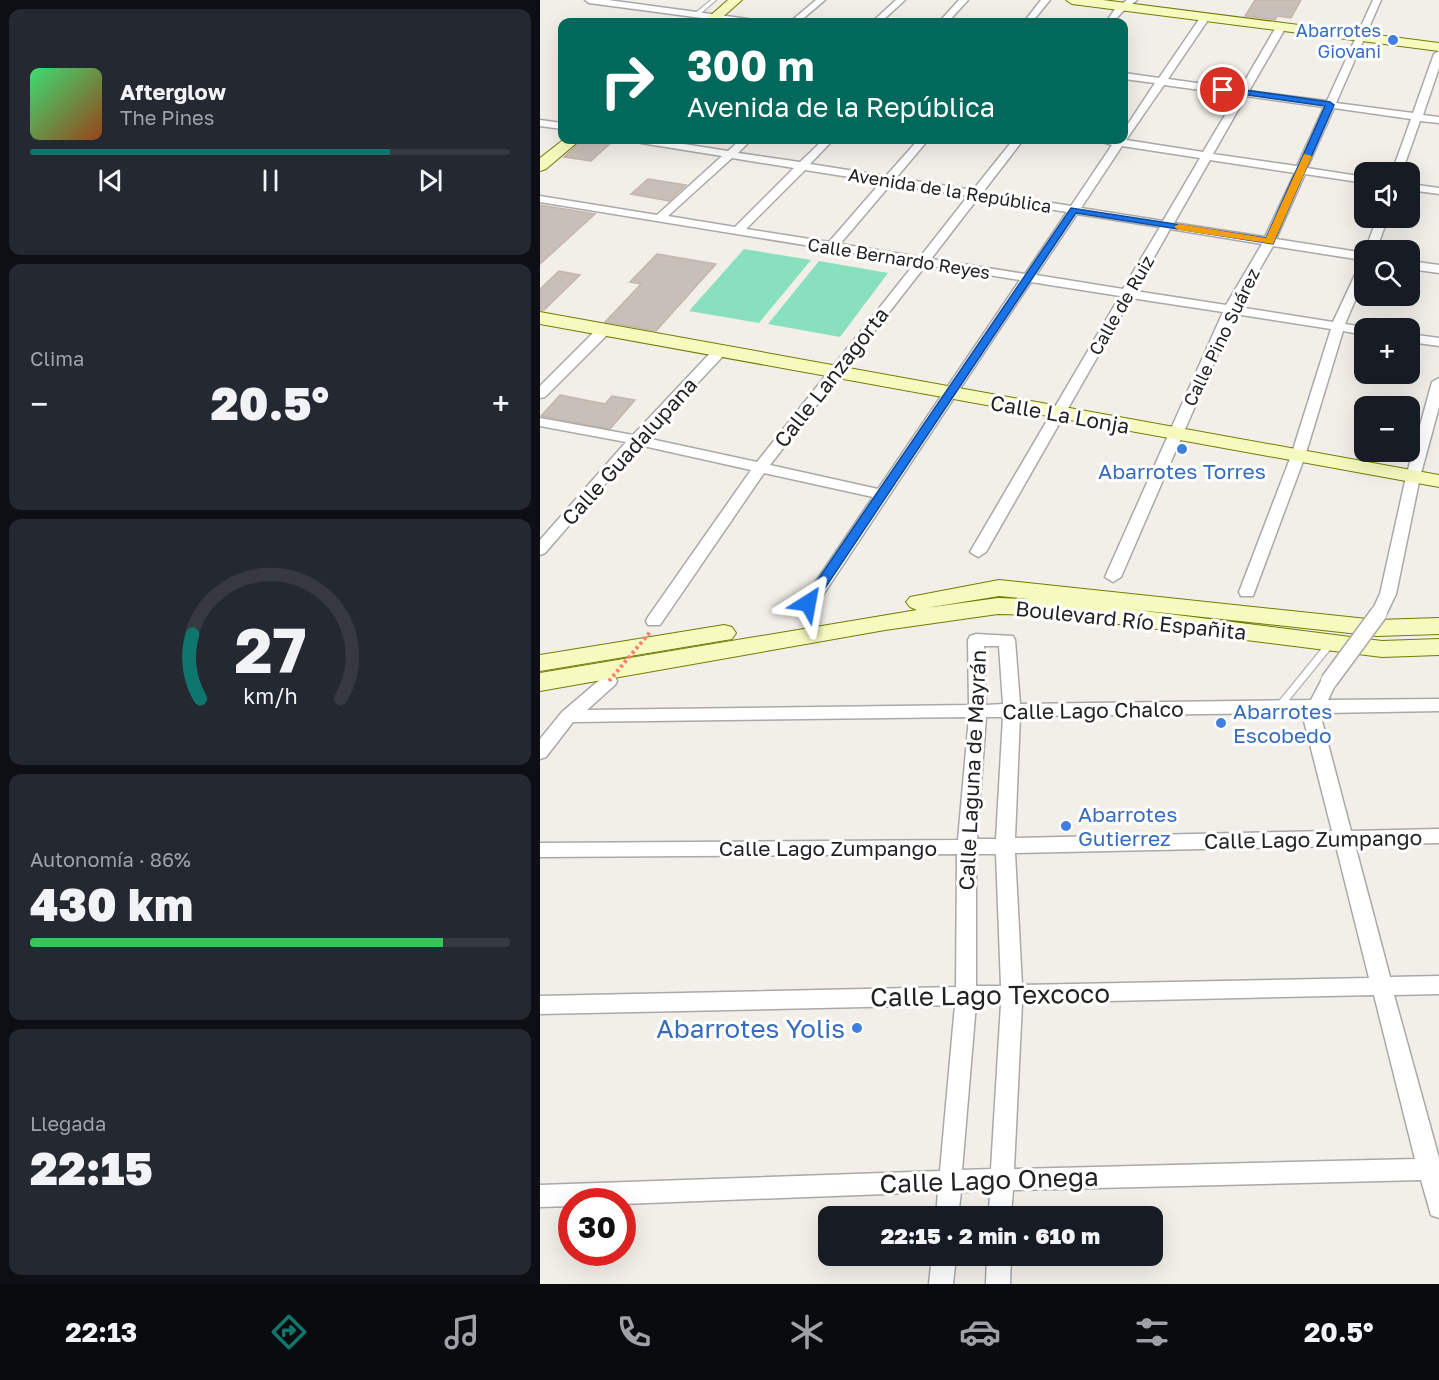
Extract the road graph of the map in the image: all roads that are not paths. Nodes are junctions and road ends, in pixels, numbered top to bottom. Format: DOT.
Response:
graph roads {
  1 [pos="589,0"];
  2 [pos="714,0"];
  3 [pos="736,0"];
  4 [pos="821,0"];
  5 [pos="902,0"];
  6 [pos="964,0"];
  7 [pos="1046,0"];
  8 [pos="1072,0"];
  9 [pos="1377,0"];
  10 [pos="1130,4"];
  11 [pos="696,15"];
  12 [pos="1205,17"];
  13 [pos="706,18"];
  14 [pos="714,18"];
  15 [pos="799,18"];
  16 [pos="881,18"];
  17 [pos="947,18"];
  18 [pos="1031,18"];
  19 [pos="1113,18"];
  20 [pos="1281,27"];
  21 [pos="1360,37"];
  22 [pos="1439,47"];
  23 [pos="1439,54"];
  24 [pos="1128,77"];
  25 [pos="1161,81"];
  26 [pos="1244,92"];
  27 [pos="1330,105"];
  28 [pos="1417,117"];
  29 [pos="1439,120"];
  30 [pos="540,123"];
  31 [pos="558,125"];
  32 [pos="1128,130"];
  33 [pos="1128,140"];
  34 [pos="567,144"];
  35 [pos="671,144"];
  36 [pos="742,144"];
  37 [pos="824,144"];
  38 [pos="920,144"];
  39 [pos="1015,144"];
  40 [pos="1119,144"];
  41 [pos="731,154"];
  42 [pos="1208,156"];
  43 [pos="1401,162"];
  44 [pos="802,165"];
  45 [pos="540,166"];
  46 [pos="1301,170"];
  47 [pos="1354,178"];
  48 [pos="889,180"];
  49 [pos="1420,188"];
  50 [pos="1439,191"];
  51 [pos="975,194"];
  52 [pos="540,199"];
  53 [pos="1074,210"];
  54 [pos="659,219"];
  55 [pos="1168,225"];
  56 [pos="738,231"];
  57 [pos="1269,242"];
  58 [pos="831,247"];
  59 [pos="1354,255"];
  60 [pos="922,261"];
  61 [pos="1420,267"];
  62 [pos="1439,270"];
  63 [pos="1027,279"];
  64 [pos="1354,289"];
  65 [pos="1128,295"];
  66 [pos="1231,308"];
  67 [pos="540,318"];
  68 [pos="1338,326"];
  69 [pos="1354,329"];
  70 [pos="604,330"];
  71 [pos="1420,339"];
  72 [pos="1439,342"];
  73 [pos="719,352"];
  74 [pos="834,373"];
  75 [pos="1439,382"];
  76 [pos="540,394"];
  77 [pos="949,394"];
  78 [pos="1058,414"];
  79 [pos="540,422"];
  80 [pos="1174,435"];
  81 [pos="636,440"];
  82 [pos="1298,456"];
  83 [pos="759,469"];
  84 [pos="1413,477"];
  85 [pos="1439,481"];
  86 [pos="881,494"];
  87 [pos="540,550"];
  88 [pos="978,552"];
  89 [pos="1113,576"];
  90 [pos="1247,592"];
  91 [pos="808,603"];
  92 [pos="652,626"];
  93 [pos="1439,626"];
  94 [pos="1439,647"];
  95 [pos="1326,649"];
  96 [pos="540,663"];
  97 [pos="609,681"];
  98 [pos="540,682"];
  99 [pos="1439,705"];
  100 [pos="1278,708"];
  101 [pos="1316,708"];
  102 [pos="1012,710"];
  103 [pos="978,711"];
  104 [pos="568,716"];
  105 [pos="540,752"];
  106 [pos="1439,836"];
  107 [pos="1344,839"];
  108 [pos="1005,846"];
  109 [pos="967,847"];
  110 [pos="540,850"];
  111 [pos="1439,986"];
  112 [pos="1382,987"];
  113 [pos="1012,995"];
  114 [pos="966,996"];
  115 [pos="540,1005"];
  116 [pos="1434,1169"];
  117 [pos="1002,1179"];
  118 [pos="950,1180"];
  119 [pos="540,1196"];
  120 [pos="948,1206"];
  121 [pos="1001,1206"];
  122 [pos="1439,1207"];
  123 [pos="943,1266"];
  124 [pos="999,1266"];
  125 [pos="941,1284"];
  126 [pos="998,1284"];
  1 -- 11 [label="street"];
  2 -- 11 [label="lane"];
  3 -- 14 [label="main road"];
  4 -- 15 [label="street"];
  5 -- 16 [label="street"];
  6 -- 17 [label="street"];
  7 -- 18 [label="street"];
  8 -- 10 [label="main road"];
  9 -- 21 [label="street, Calle Pino Suárez"];
  10 -- 12 [label="main road"];
  10 -- 19 [label="street"];
  11 -- 13 [label="street"];
  12 -- 20 [label="main road"];
  12 -- 25 [label="street"];
  20 -- 21 [label="main road"];
  20 -- 26 [label="street, Calle de Ruiz"];
  21 -- 22 [label="main road"];
  21 -- 27 [label="street, Calle Pino Suárez"];
  23 -- 28 [label="street"];
  24 -- 25 [label="street"];
  25 -- 26 [label="street"];
  25 -- 32 [label="street"];
  26 -- 27 [label="street"];
  26 -- 42 [label="street, Calle de Ruiz"];
  27 -- 28 [label="street"];
  27 -- 46 [label="street, Calle Pino Suárez"];
  28 -- 29 [label="street"];
  28 -- 43 [label="street"];
  30 -- 31 [label="street"];
  33 -- 42 [label="street"];
  34 -- 45 [label="main road"];
  35 -- 41 [label="street, Avenida de la República"];
  36 -- 41 [label="street"];
  37 -- 44 [label="street"];
  38 -- 48 [label="street"];
  39 -- 51 [label="street, Calle Lanzagorta"];
  40 -- 53 [label="street"];
  41 -- 44 [label="street, Avenida de la República"];
  41 -- 54 [label="street"];
  42 -- 46 [label="street"];
  42 -- 55 [label="street, Calle de Ruiz"];
  44 -- 48 [label="street, Avenida de la República"];
  44 -- 56 [label="street"];
  46 -- 47 [label="street"];
  46 -- 57 [label="street, Calle Pino Suárez"];
  48 -- 51 [label="street, Avenida de la República"];
  48 -- 58 [label="street"];
  49 -- 50 [label="street"];
  51 -- 53 [label="street, Avenida de la República"];
  51 -- 60 [label="street, Calle Lanzagorta"];
  52 -- 54 [label="street, Calle Bernardo Reyes"];
  53 -- 55 [label="street, Avenida de la República"];
  53 -- 63 [label="street"];
  54 -- 56 [label="street, Calle Bernardo Reyes"];
  55 -- 57 [label="street, Avenida de la República"];
  55 -- 65 [label="street, Calle de Ruiz"];
  56 -- 58 [label="street, Calle Bernardo Reyes"];
  57 -- 59 [label="street, Avenida de la República"];
  57 -- 66 [label="street, Calle Pino Suárez"];
  58 -- 60 [label="street, Calle Bernardo Reyes"];
  60 -- 63 [label="street, Calle Bernardo Reyes"];
  60 -- 74 [label="street, Calle Lanzagorta"];
  61 -- 62 [label="street"];
  63 -- 65 [label="street, Calle Bernardo Reyes"];
  63 -- 77 [label="street"];
  64 -- 68 [label="street"];
  65 -- 66 [label="street, Calle Bernardo Reyes"];
  65 -- 78 [label="street, Calle de Ruiz"];
  66 -- 68 [label="street, Calle Bernardo Reyes"];
  66 -- 80 [label="street, Calle Pino Suárez"];
  67 -- 70 [label="main road, Calle La Lonja"];
  68 -- 69 [label="street, Calle Bernardo Reyes"];
  68 -- 82 [label="street"];
  70 -- 73 [label="main road, Calle La Lonja"];
  70 -- 76 [label="street"];
  71 -- 72 [label="street"];
  73 -- 74 [label="main road, Calle La Lonja"];
  73 -- 81 [label="street, Calle Guadalupana"];
  74 -- 77 [label="main road, Calle La Lonja"];
  74 -- 83 [label="street, Calle Lanzagorta"];
  75 -- 84 [label="street"];
  77 -- 78 [label="main road, Calle La Lonja"];
  77 -- 86 [label="street"];
  78 -- 80 [label="main road, Calle La Lonja"];
  78 -- 88 [label="street, Calle de Ruiz"];
  79 -- 81 [label="street"];
  80 -- 82 [label="main road, Calle La Lonja"];
  80 -- 89 [label="street, Calle Pino Suárez"];
  81 -- 83 [label="street"];
  81 -- 87 [label="street, Calle Guadalupana"];
  82 -- 84 [label="main road, Calle La Lonja"];
  82 -- 90 [label="street"];
  83 -- 86 [label="street"];
  83 -- 92 [label="street, Calle Lanzagorta"];
  84 -- 85 [label="main road, Calle La Lonja"];
  84 -- 101 [label="street, bridge"];
  86 -- 91 [label="street"];
  93 -- 96 [label="main road, Boulevard Río Españita"];
  94 -- 98 [label="main road, Boulevard Río Españita"];
  95 -- 100 [label="lane"];
  97 -- 104 [label="street"];
  99 -- 101 [label="street, Calle Lago Chalco"];
  100 -- 101 [label="street, Calle Lago Chalco"];
  100 -- 102 [label="street, Calle Lago Chalco"];
  101 -- 107 [label="street"];
  102 -- 103 [label="street, Calle Lago Chalco"];
  102 -- 103 [label="street, Calle Laguna de Mayrán"];
  102 -- 108 [label="street, Calle Laguna de Mayrán"];
  103 -- 104 [label="street, Calle Lago Chalco"];
  103 -- 109 [label="street, Calle Laguna de Mayrán"];
  104 -- 105 [label="street"];
  106 -- 107 [label="street, Calle Lago Zumpango"];
  107 -- 108 [label="street, Calle Lago Zumpango"];
  107 -- 112 [label="street"];
  108 -- 109 [label="street, Calle Lago Zumpango"];
  108 -- 113 [label="street, Calle Laguna de Mayrán"];
  109 -- 110 [label="street, Calle Lago Zumpango"];
  109 -- 114 [label="street, Calle Laguna de Mayrán"];
  111 -- 112 [label="street, Calle Lago Texcoco"];
  112 -- 113 [label="street, Calle Lago Texcoco"];
  112 -- 116 [label="street"];
  113 -- 114 [label="street, Calle Lago Texcoco"];
  113 -- 117 [label="street, Calle Laguna de Mayrán"];
  114 -- 115 [label="street, Calle Lago Texcoco"];
  114 -- 118 [label="street, Calle Laguna de Mayrán"];
  116 -- 117 [label="street, Calle Lago Onega"];
  116 -- 122 [label="street"];
  117 -- 118 [label="street, Calle Lago Onega"];
  117 -- 121 [label="street, Calle Laguna de Mayrán"];
  118 -- 119 [label="street, Calle Lago Onega"];
  118 -- 120 [label="street, Calle Laguna de Mayrán"];
  123 -- 125 [label="street"];
  124 -- 126 [label="street"];
}
